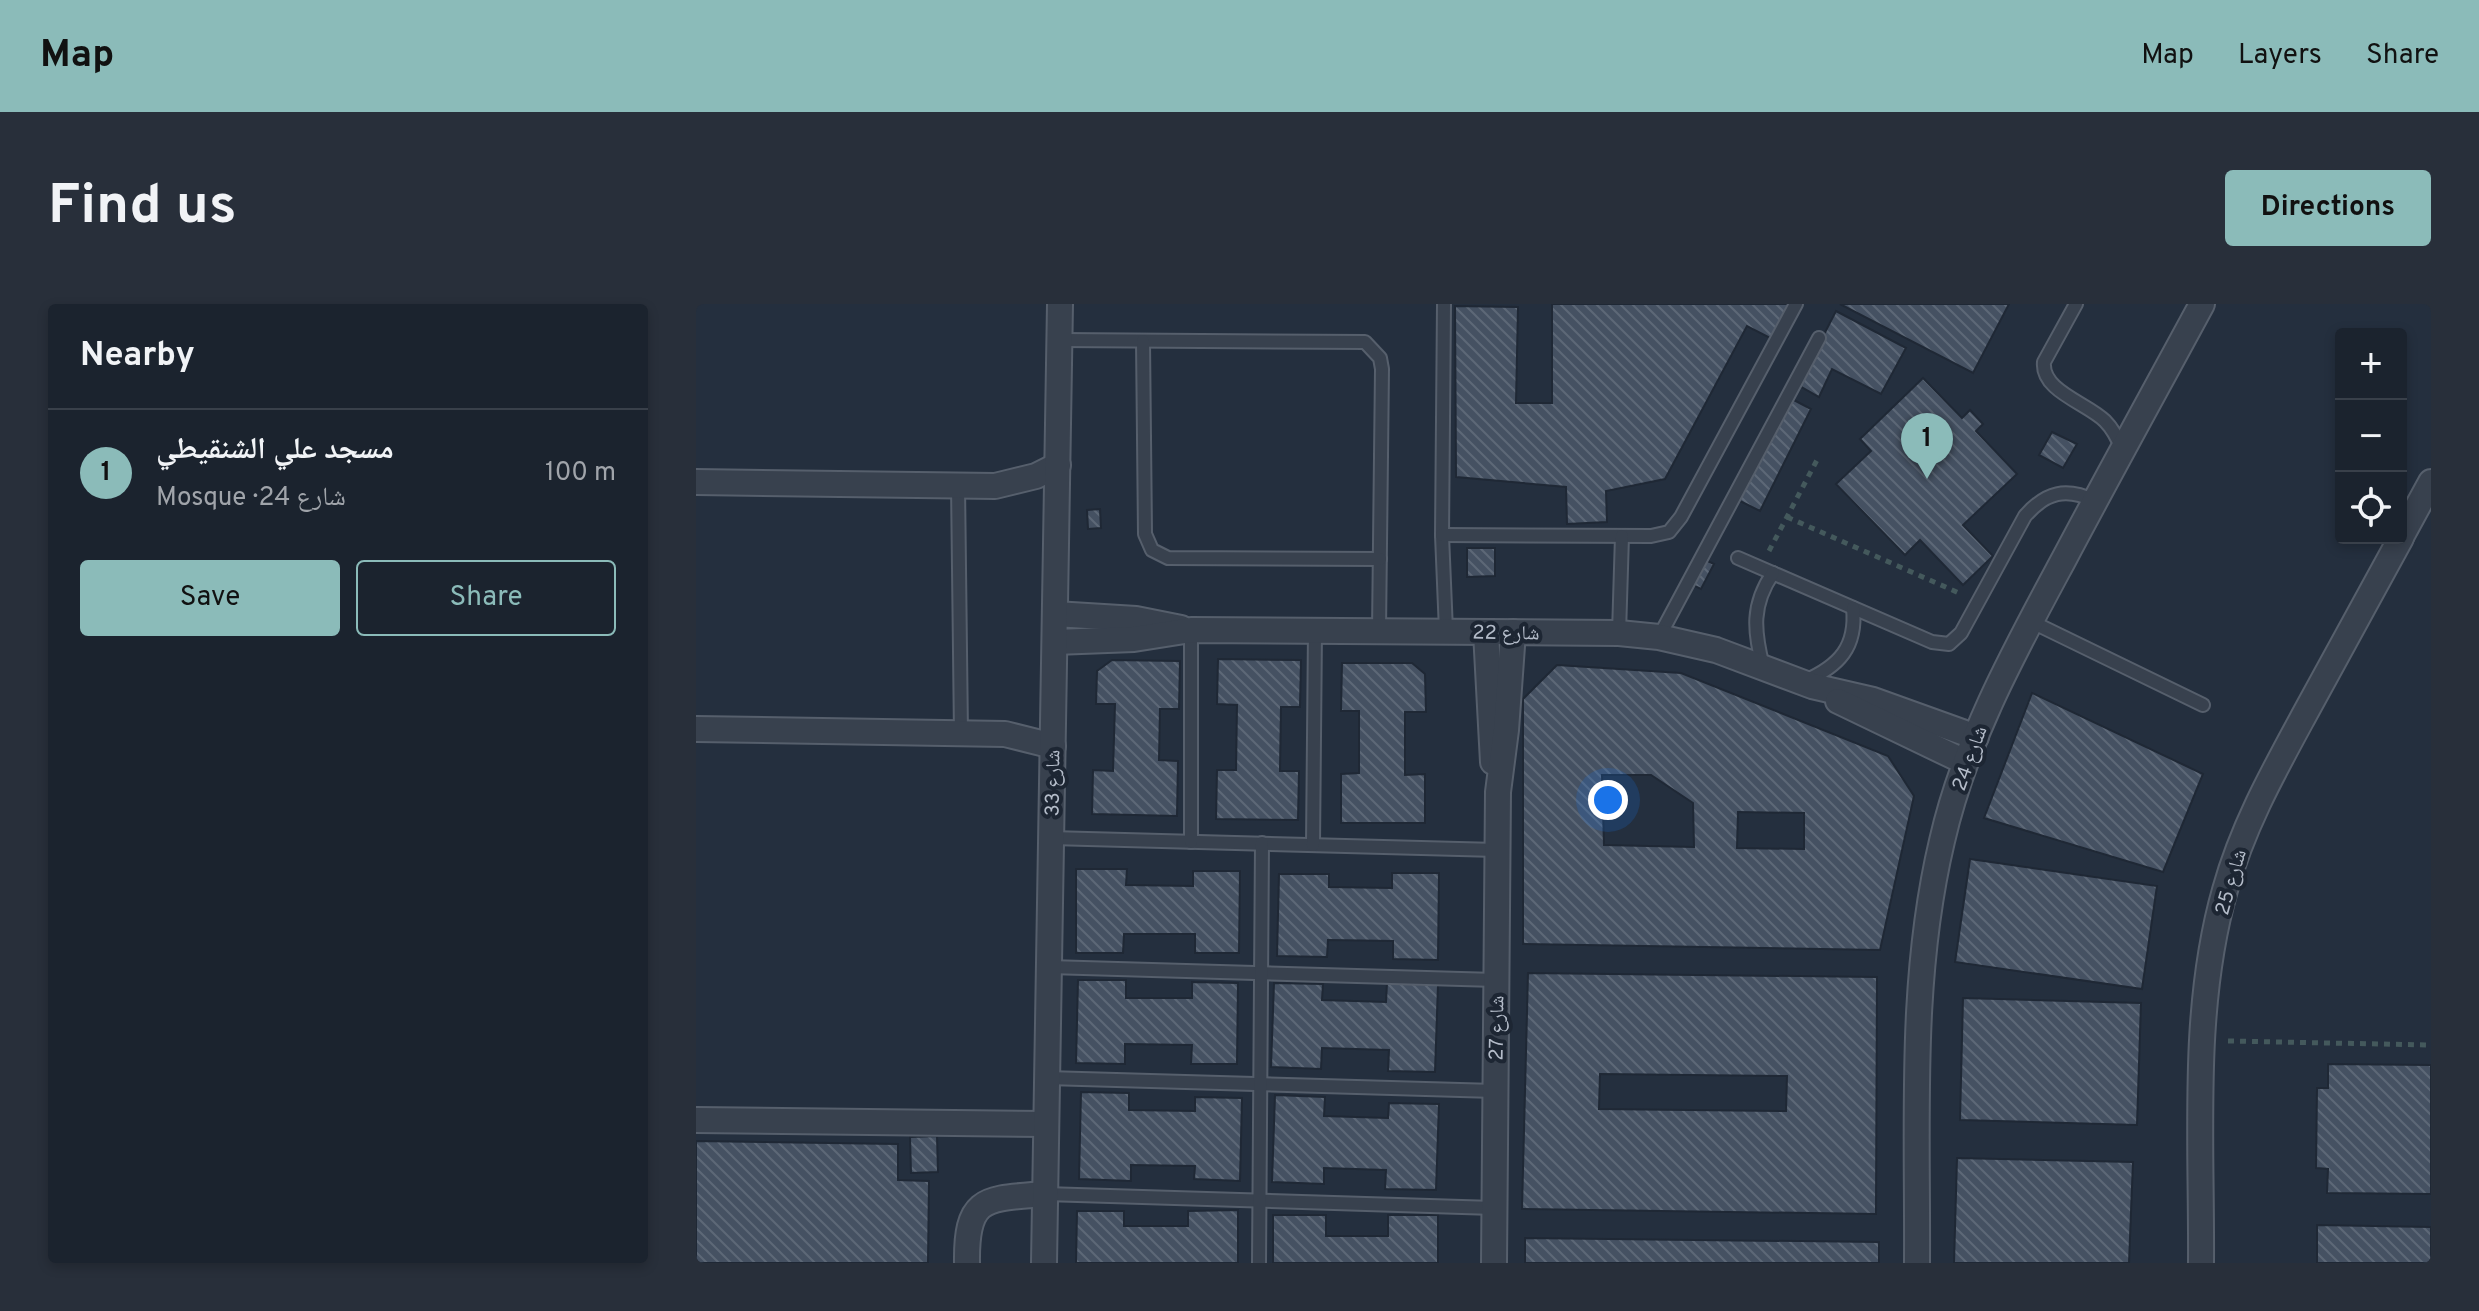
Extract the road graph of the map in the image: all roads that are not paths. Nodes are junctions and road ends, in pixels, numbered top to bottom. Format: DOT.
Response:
graph roads {
  1 [pos="1060,304"];
  2 [pos="1444,304"];
  3 [pos="1796,304"];
  4 [pos="2076,304"];
  5 [pos="2202,304"];
  6 [pos="1819,338"];
  7 [pos="1060,340"];
  8 [pos="1143,341"];
  9 [pos="2123,450"];
  10 [pos="1058,465"];
  11 [pos="696,482"];
  12 [pos="2431,482"];
  13 [pos="958,485"];
  14 [pos="2095,501"];
  15 [pos="2407,527"];
  16 [pos="1442,535"];
  17 [pos="1622,536"];
  18 [pos="2398,544"];
  19 [pos="1738,558"];
  20 [pos="1380,559"];
  21 [pos="1773,573"];
  22 [pos="1853,608"];
  23 [pos="1055,614"];
  24 [pos="2030,621"];
  25 [pos="1191,630"];
  26 [pos="1315,630"];
  27 [pos="1379,631"];
  28 [pos="1446,631"];
  29 [pos="1486,632"];
  30 [pos="1513,632"];
  31 [pos="1619,633"];
  32 [pos="1659,637"];
  33 [pos="1055,642"];
  34 [pos="1763,667"];
  35 [pos="1807,684"];
  36 [pos="2203,705"];
  37 [pos="696,729"];
  38 [pos="961,734"];
  39 [pos="1976,737"];
  40 [pos="1053,746"];
  41 [pos="1965,762"];
  42 [pos="1498,792"];
  43 [pos="1051,838"];
  44 [pos="1191,842"];
  45 [pos="1262,843"];
  46 [pos="1313,845"];
  47 [pos="1497,850"];
  48 [pos="1049,967"];
  49 [pos="1261,973"];
  50 [pos="1496,980"];
  51 [pos="1047,1078"];
  52 [pos="1260,1084"];
  53 [pos="1495,1091"];
  54 [pos="696,1120"];
  55 [pos="1046,1124"];
  56 [pos="1045,1194"];
  57 [pos="1259,1201"];
  58 [pos="1494,1208"];
  59 [pos="967,1263"];
  60 [pos="1044,1263"];
  61 [pos="1259,1263"];
  62 [pos="1494,1263"];
  63 [pos="1917,1263"];
  64 [pos="2201,1263"];
  1 -- 7 [label="street, شارع 33"];
  2 -- 16 [label="lane"];
  3 -- 17 [label="lane"];
  4 -- 9 [label="lane"];
  5 -- 9 [label="street, شارع 24"];
  6 -- 32 [label="lane"];
  7 -- 8 [label="lane"];
  7 -- 10 [label="street, شارع 33"];
  8 -- 20 [label="lane"];
  8 -- 20 [label="lane"];
  9 -- 14 [label="street, شارع 24"];
  10 -- 13 [label="street"];
  10 -- 23 [label="street, شارع 33"];
  11 -- 13 [label="street"];
  12 -- 15 [label="street, شارع 25"];
  13 -- 38 [label="lane"];
  14 -- 22 [label="lane"];
  14 -- 24 [label="street, شارع 24"];
  16 -- 17 [label="lane"];
  16 -- 28 [label="lane"];
  17 -- 31 [label="lane"];
  18 -- 64 [label="street, شارع 25"];
  19 -- 21 [label="lane"];
  20 -- 27 [label="lane"];
  21 -- 22 [label="lane"];
  21 -- 34 [label="lane"];
  22 -- 35 [label="lane"];
  23 -- 25 [label="street, شارع 22"];
  23 -- 33 [label="street, شارع 33"];
  24 -- 36 [label="lane"];
  24 -- 39 [label="street, شارع 24"];
  25 -- 26 [label="street, شارع 22"];
  25 -- 33 [label="street, شارع 22"];
  25 -- 44 [label="lane"];
  26 -- 27 [label="street, شارع 22"];
  26 -- 46 [label="lane"];
  27 -- 28 [label="street, شارع 22"];
  28 -- 29 [label="street, شارع 22"];
  29 -- 30 [label="street, شارع 22"];
  29 -- 42 [label="street, شارع 27"];
  30 -- 31 [label="street, شارع 22"];
  30 -- 42 [label="street, شارع 27"];
  31 -- 32 [label="street, شارع 22"];
  32 -- 34 [label="street, شارع 22"];
  33 -- 40 [label="street, شارع 33"];
  34 -- 35 [label="street, شارع 22"];
  35 -- 39 [label="street, شارع 22"];
  35 -- 41 [label="street, شارع 22"];
  37 -- 38 [label="street"];
  38 -- 40 [label="street"];
  39 -- 41 [label="street, شارع 24"];
  40 -- 43 [label="street, شارع 33"];
  41 -- 63 [label="street, شارع 24"];
  42 -- 47 [label="street, شارع 27"];
  43 -- 44 [label="lane"];
  43 -- 48 [label="street, شارع 33"];
  44 -- 45 [label="lane"];
  45 -- 46 [label="lane"];
  45 -- 49 [label="lane"];
  46 -- 47 [label="lane"];
  47 -- 50 [label="street, شارع 27"];
  48 -- 49 [label="lane"];
  48 -- 51 [label="street, شارع 33"];
  49 -- 50 [label="lane"];
  49 -- 52 [label="lane"];
  50 -- 53 [label="street, شارع 27"];
  51 -- 52 [label="lane"];
  51 -- 55 [label="street, شارع 33"];
  52 -- 53 [label="lane"];
  52 -- 57 [label="lane"];
  53 -- 58 [label="street, شارع 27"];
  54 -- 55 [label="street"];
  55 -- 56 [label="street, شارع 33"];
  56 -- 57 [label="lane"];
  56 -- 59 [label="street"];
  56 -- 60 [label="street, شارع 33"];
  57 -- 58 [label="lane"];
  57 -- 61 [label="lane"];
  58 -- 62 [label="street, شارع 27"];
}
